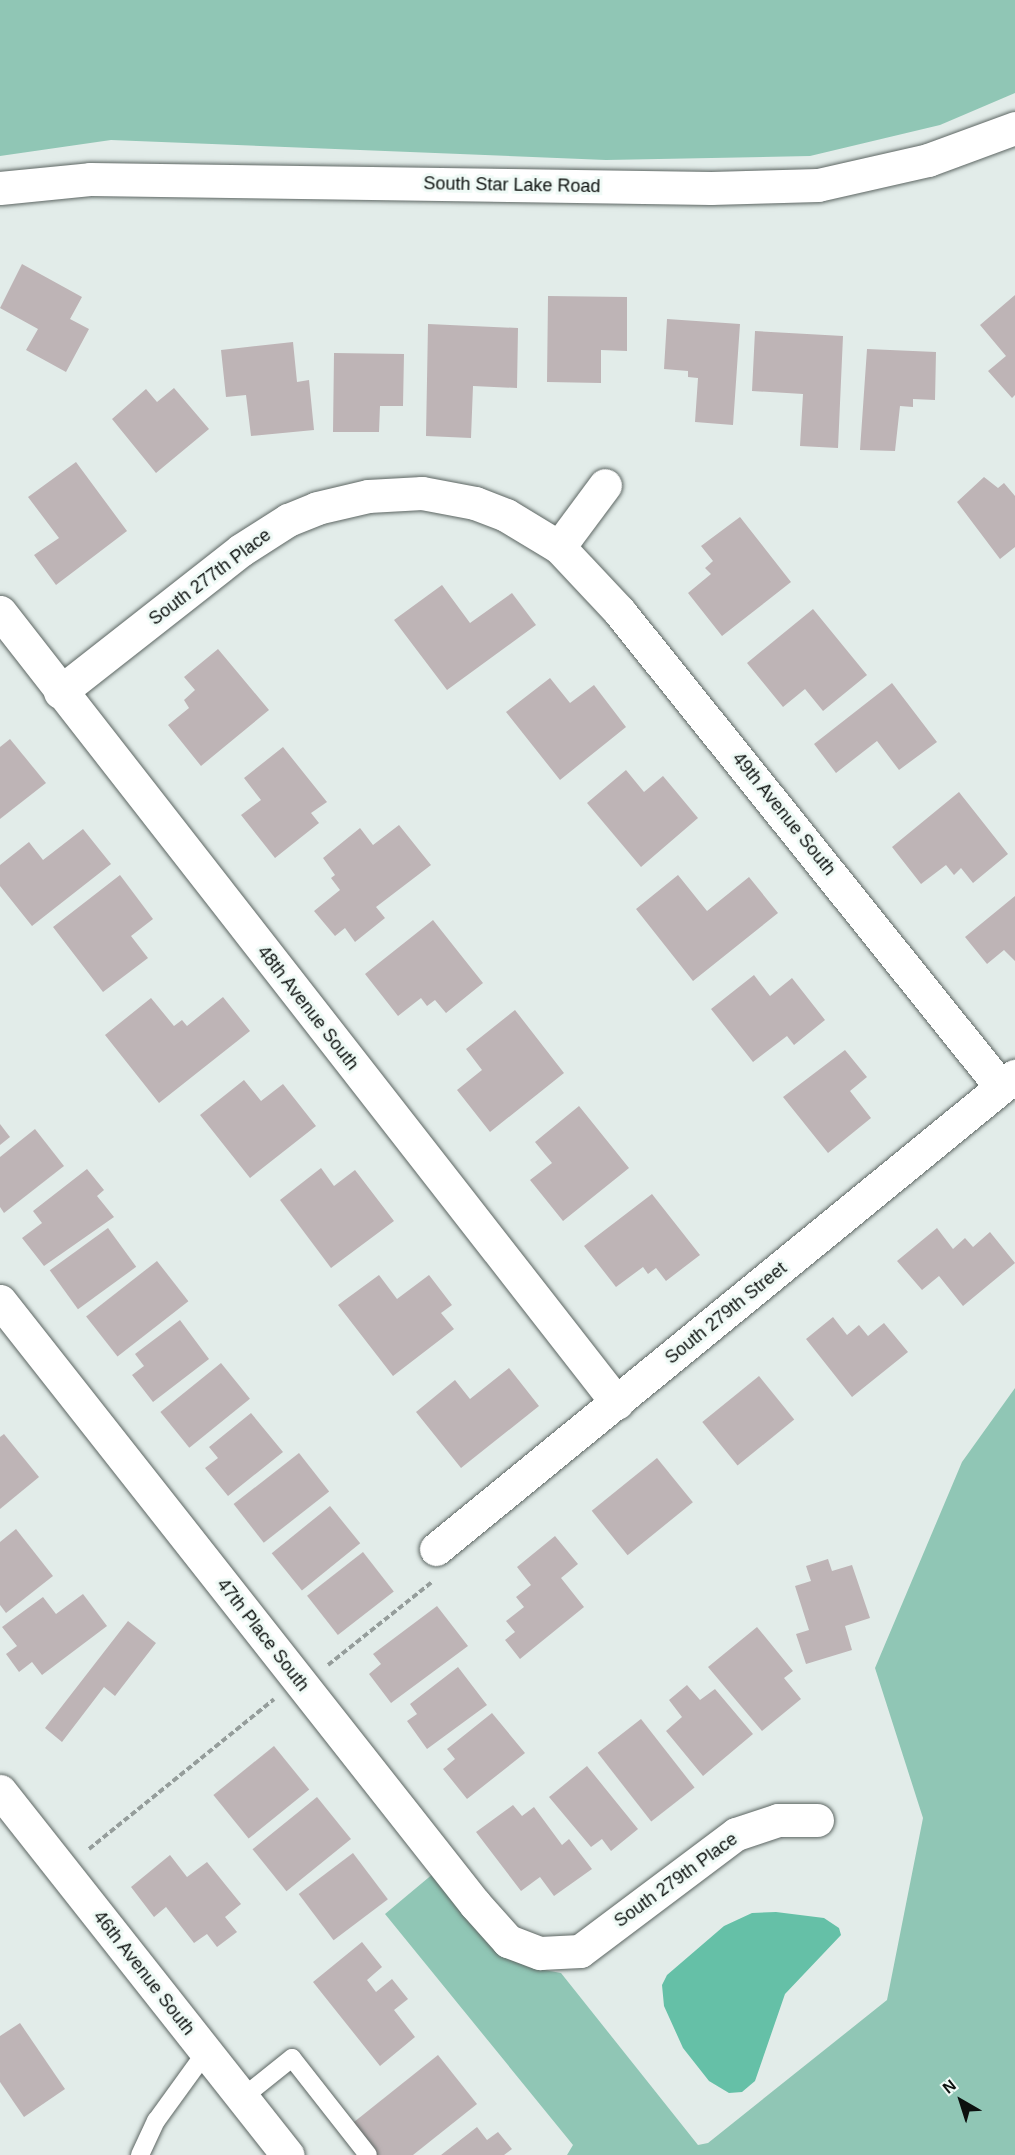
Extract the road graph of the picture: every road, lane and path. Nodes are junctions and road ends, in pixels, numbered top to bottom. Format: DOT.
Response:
graph roads {
  1 [pos="1015,128"];
  2 [pos="0,188"];
  3 [pos="605,484"];
  4 [pos="447,496"];
  5 [pos="559,547"];
  6 [pos="0,612"];
  7 [pos="60,692"];
  8 [pos="1008,1082"];
  9 [pos="0,1301"];
  10 [pos="617,1403"];
  11 [pos="436,1549"];
  12 [pos="298,1679"];
  13 [pos="0,1791"];
  14 [pos="817,1820"];
  15 [pos="62,1870"];
  16 [pos="540,1953"];
  17 [pos="206,2052"];
  18 [pos="242,2098"];
  19 [pos="140,2155"];
  20 [pos="287,2155"];
  21 [pos="368,2155"];
  1 -- 2 [label="street, South Star Lake Road"];
  3 -- 5 [label="street"];
  4 -- 5 [label="street, 49th Avenue South"];
  4 -- 7 [label="street, South 277th Place"];
  5 -- 8 [label="street, 49th Avenue South"];
  6 -- 7 [label="street, 48th Avenue South"];
  7 -- 10 [label="street, 48th Avenue South"];
  8 -- 10 [label="street, South 279th Street"];
  9 -- 12 [label="street, 47th Place South"];
  10 -- 11 [label="street, South 279th Street"];
  11 -- 12 [label="path"];
  12 -- 15 [label="path"];
  12 -- 16 [label="street, 47th Place South"];
  13 -- 15 [label="street, 46th Avenue South"];
  14 -- 16 [label="street, South 279th Place"];
  15 -- 17 [label="street, 46th Avenue South"];
  17 -- 18 [label="street, 46th Avenue South"];
  17 -- 19 [label="lane"];
  18 -- 20 [label="street, 46th Avenue South"];
  18 -- 21 [label="lane"];
}
